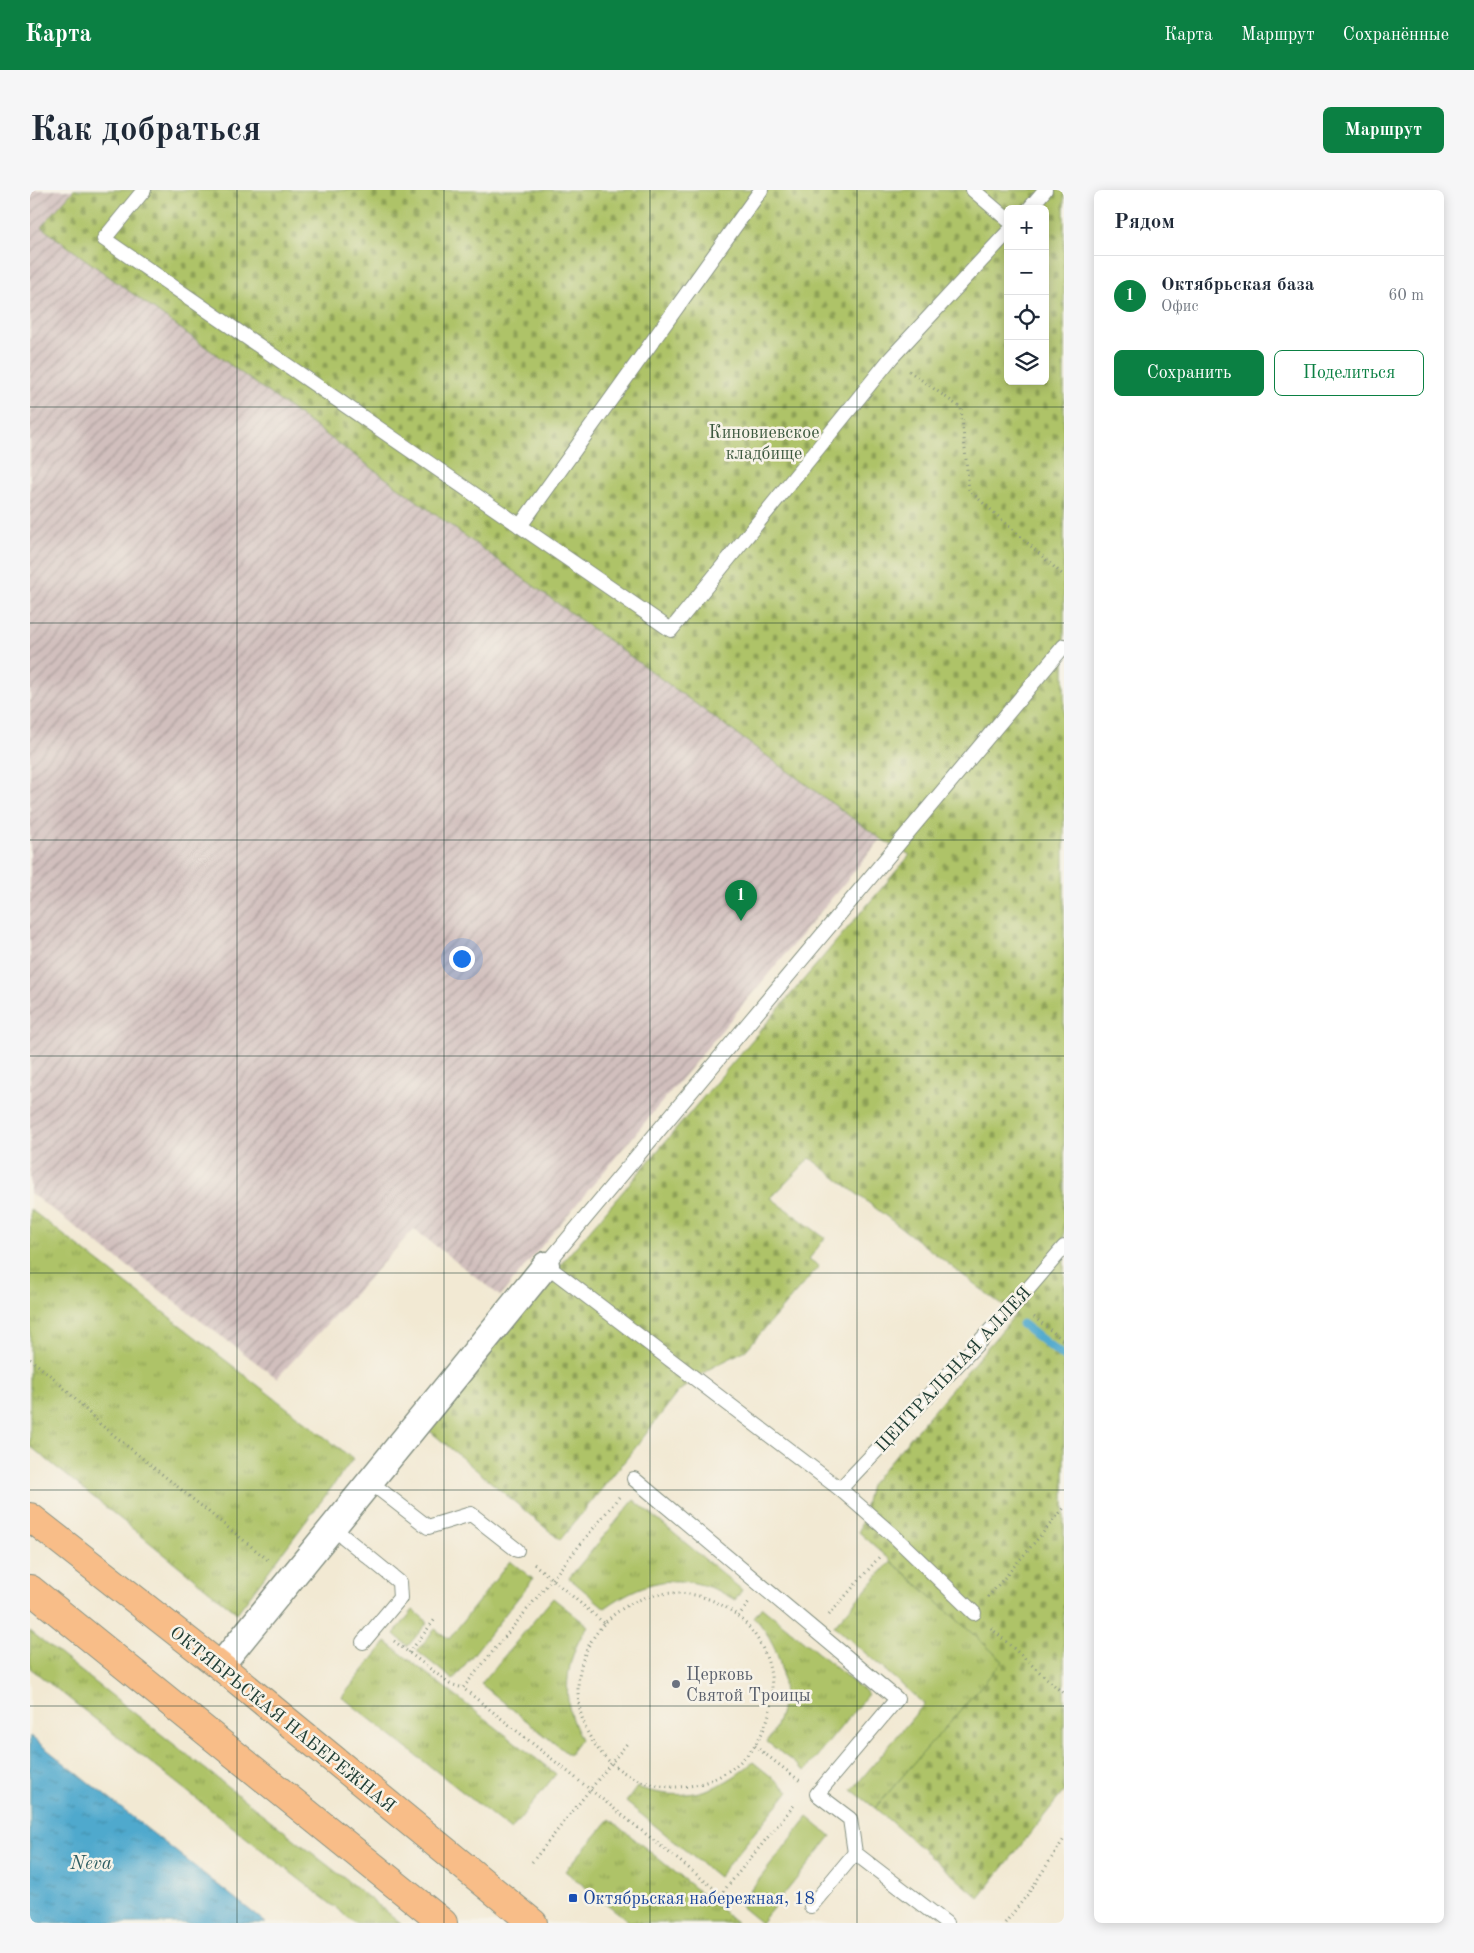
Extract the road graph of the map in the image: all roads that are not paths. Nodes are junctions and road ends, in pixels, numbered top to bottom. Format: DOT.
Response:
graph roads {
  1 [pos="144,190"];
  2 [pos="761,190"];
  3 [pos="973,190"];
  4 [pos="1045,190"];
  5 [pos="1032,205"];
  6 [pos="1004,217"];
  7 [pos="1004,236"];
  8 [pos="520,526"];
  9 [pos="1064,646"];
  10 [pos="1064,1247"];
  11 [pos="546,1265"];
  12 [pos="634,1479"];
  13 [pos="370,1482"];
  14 [pos="840,1489"];
  15 [pos="30,1517"];
  16 [pos="333,1528"];
  17 [pos="517,1550"];
  18 [pos="30,1589"];
  19 [pos="974,1613"];
  20 [pos="363,1642"];
  21 [pos="220,1666"];
  22 [pos="855,1852"];
  23 [pos="811,1906"];
  24 [pos="443,1923"];
  25 [pos="533,1923"];
  26 [pos="946,1923"];
  1 -- 8 [label="lane"];
  2 -- 8 [label="lane"];
  3 -- 6 [label="lane"];
  4 -- 5 [label="lane"];
  7 -- 8 [label="lane"];
  9 -- 11 [label="lane"];
  10 -- 14 [label="lane, ЦЕНТРАЛЬНАЯ АЛЛЕЯ"];
  11 -- 13 [label="street"];
  11 -- 14 [label="lane"];
  12 -- 22 [label="lane"];
  13 -- 16 [label="street"];
  13 -- 17 [label="lane"];
  14 -- 19 [label="lane"];
  15 -- 21 [label="main road, ОКТЯБРЬСКАЯ НАБЕРЕЖНАЯ"];
  16 -- 20 [label="lane"];
  16 -- 21 [label="street"];
  18 -- 24 [label="main road"];
  21 -- 25 [label="main road, ОКТЯБРЬСКАЯ НАБЕРЕЖНАЯ"];
  22 -- 23 [label="lane"];
  22 -- 26 [label="lane"];
}
